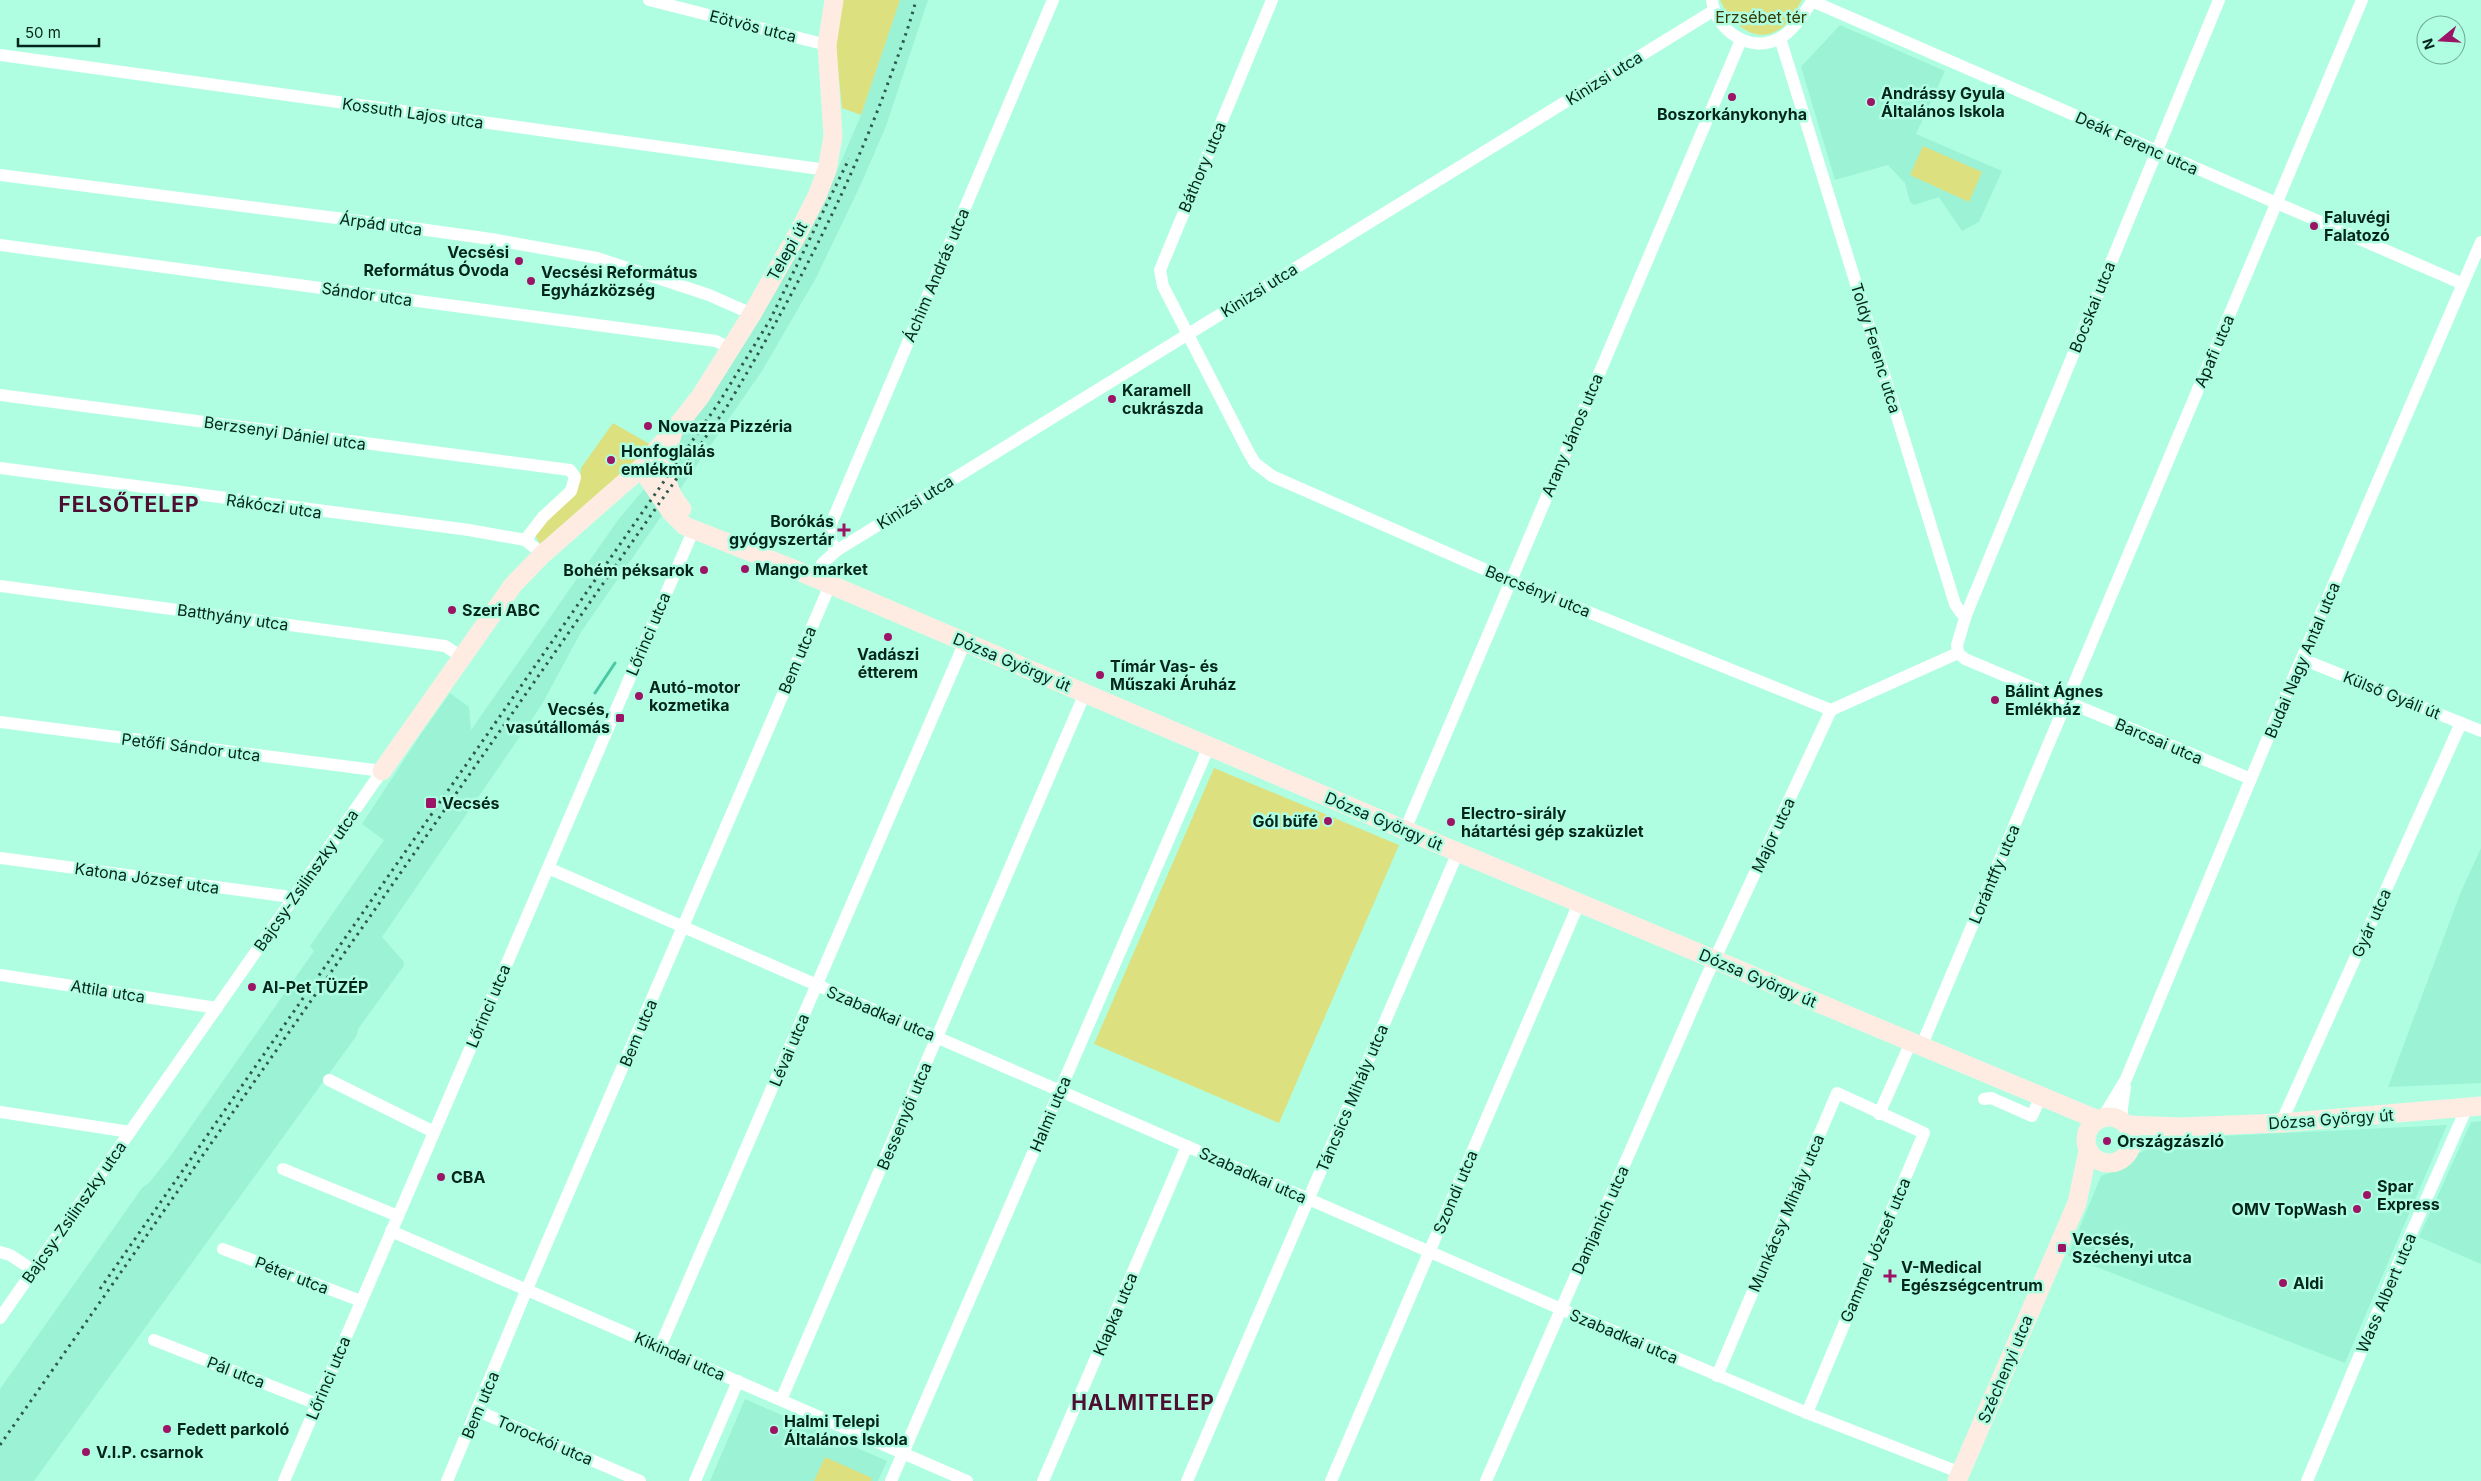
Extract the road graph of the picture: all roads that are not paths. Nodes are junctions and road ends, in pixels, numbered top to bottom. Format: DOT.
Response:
graph roads {
  1 [pos="649,0"];
  2 [pos="834,0"];
  3 [pos="1053,0"];
  4 [pos="1272,0"];
  5 [pos="1812,0"];
  6 [pos="2218,0"];
  7 [pos="2362,0"];
  8 [pos="1712,5"];
  9 [pos="1780,38"];
  10 [pos="1741,40"];
  11 [pos="827,45"];
  12 [pos="0,56"];
  13 [pos="2156,151"];
  14 [pos="827,170"];
  15 [pos="0,175"];
  16 [pos="2276,204"];
  17 [pos="2481,242"];
  18 [pos="0,244"];
  19 [pos="2463,284"];
  20 [pos="752,314"];
  21 [pos="1188,334"];
  22 [pos="732,349"];
  23 [pos="0,395"];
  24 [pos="673,432"];
  25 [pos="0,468"];
  26 [pos="641,468"];
  27 [pos="664,474"];
  28 [pos="692,531"];
  29 [pos="525,540"];
  30 [pos="729,543"];
  31 [pos="836,551"];
  32 [pos="543,554"];
  33 [pos="1509,580"];
  34 [pos="823,582"];
  35 [pos="0,586"];
  36 [pos="1966,615"];
  37 [pos="965,642"];
  38 [pos="1958,653"];
  39 [pos="462,657"];
  40 [pos="2302,659"];
  41 [pos="1085,693"];
  42 [pos="2067,702"];
  43 [pos="1831,710"];
  44 [pos="0,722"];
  45 [pos="2461,723"];
  46 [pos="2481,731"];
  47 [pos="1209,746"];
  48 [pos="382,771"];
  49 [pos="2251,779"];
  50 [pos="1405,830"];
  51 [pos="1458,852"];
  52 [pos="0,858"];
  53 [pos="548,868"];
  54 [pos="292,900"];
  55 [pos="1579,903"];
  56 [pos="683,927"];
  57 [pos="1715,960"];
  58 [pos="0,975"];
  59 [pos="818,985"];
  60 [pos="217,1008"];
  61 [pos="938,1037"];
  62 [pos="1916,1044"];
  63 [pos="329,1080"];
  64 [pos="2126,1080"];
  65 [pos="1060,1091"];
  66 [pos="2046,1098"];
  67 [pos="1984,1099"];
  68 [pos="2474,1106"];
  69 [pos="0,1112"];
  70 [pos="1879,1114"];
  71 [pos="2101,1119"];
  72 [pos="2125,1123"];
  73 [pos="2281,1123"];
  74 [pos="2180,1127"];
  75 [pos="130,1132"];
  76 [pos="434,1132"];
  77 [pos="2087,1143"];
  78 [pos="2132,1144"];
  79 [pos="1187,1146"];
  80 [pos="2104,1163"];
  81 [pos="284,1169"];
  82 [pos="1309,1199"];
  83 [pos="2076,1203"];
  84 [pos="398,1216"];
  85 [pos="391,1231"];
  86 [pos="223,1249"];
  87 [pos="0,1252"];
  88 [pos="1429,1252"];
  89 [pos="33,1270"];
  90 [pos="527,1289"];
  91 [pos="361,1301"];
  92 [pos="1561,1309"];
  93 [pos="0,1318"];
  94 [pos="154,1340"];
  95 [pos="660,1347"];
  96 [pos="1717,1376"];
  97 [pos="738,1381"];
  98 [pos="781,1400"];
  99 [pos="317,1404"];
  100 [pos="478,1411"];
  101 [pos="1807,1413"];
  102 [pos="903,1453"];
  103 [pos="1959,1477"];
  104 [pos="284,1481"];
  105 [pos="447,1481"];
  106 [pos="640,1481"];
  107 [pos="695,1481"];
  108 [pos="891,1481"];
  109 [pos="968,1481"];
  110 [pos="1043,1481"];
  111 [pos="1187,1481"];
  112 [pos="1331,1481"];
  113 [pos="1486,1481"];
  114 [pos="2307,1481"];
  1 -- 11 [label="street, Eötvös utca"];
  2 -- 11 [label="main road, Telepi út"];
  3 -- 31 [label="street, Áchim András utca"];
  4 -- 21 [label="street, Báthory utca"];
  5 -- 9 [label="street"];
  5 -- 13 [label="street, Deák Ferenc utca"];
  6 -- 13 [label="street, Bocskai utca"];
  7 -- 16 [label="street, Apafi utca"];
  8 -- 10 [label="street"];
  8 -- 21 [label="street, Kinizsi utca"];
  9 -- 10 [label="street"];
  9 -- 36 [label="street, Toldy Ferenc utca"];
  10 -- 33 [label="street, Arany János utca"];
  11 -- 14 [label="main road, Telepi út"];
  12 -- 14 [label="street, Kossuth Lajos utca"];
  13 -- 16 [label="street, Deák Ferenc utca"];
  13 -- 36 [label="street, Bocskai utca"];
  14 -- 20 [label="main road, Telepi út"];
  15 -- 20 [label="street, Árpád utca"];
  16 -- 19 [label="street, Deák Ferenc utca"];
  16 -- 42 [label="street, Apafi utca"];
  17 -- 19 [label="street, Budai Nagy Antal utca"];
  18 -- 22 [label="street, Sándor utca"];
  19 -- 40 [label="street, Budai Nagy Antal utca"];
  20 -- 22 [label="main road, Telepi út"];
  21 -- 31 [label="street, Kinizsi utca"];
  21 -- 33 [label="street, Bercsényi utca"];
  22 -- 24 [label="main road, Telepi út"];
  23 -- 29 [label="street, Berzsenyi Dániel utca"];
  24 -- 26 [label="main road, Telepi út"];
  24 -- 27 [label="main road"];
  25 -- 29 [label="street, Rákóczi utca"];
  26 -- 27 [label="main road"];
  26 -- 28 [label="main road, Dózsa György út"];
  26 -- 32 [label="main road, Bajcsy-Zsilinszky utca"];
  27 -- 30 [label="main road, Dózsa György út"];
  28 -- 30 [label="main road, Dózsa György út"];
  28 -- 53 [label="street, Lőrinci utca"];
  29 -- 32 [label="street, Rákóczi utca"];
  30 -- 34 [label="main road, Dózsa György út"];
  31 -- 34 [label="street, Kinizsi utca"];
  32 -- 39 [label="main road, Bajcsy-Zsilinszky utca"];
  33 -- 43 [label="street, Bercsényi utca"];
  33 -- 50 [label="street, Arany János utca"];
  34 -- 37 [label="main road, Dózsa György út"];
  34 -- 56 [label="street, Bem utca"];
  35 -- 39 [label="street, Batthyány utca"];
  36 -- 38 [label="street"];
  37 -- 41 [label="main road, Dózsa György út"];
  37 -- 59 [label="street, Lévai utca"];
  38 -- 42 [label="street, Barcsai utca"];
  38 -- 43 [label="street"];
  39 -- 48 [label="main road, Bajcsy-Zsilinszky utca"];
  40 -- 45 [label="street, Külső Gyáli út"];
  40 -- 49 [label="street, Budai Nagy Antal utca"];
  41 -- 47 [label="main road, Dózsa György út"];
  41 -- 61 [label="street, Bessenyői utca"];
  42 -- 49 [label="street, Barcsai utca"];
  42 -- 62 [label="street, Lorántffy utca"];
  43 -- 57 [label="street, Major utca"];
  44 -- 48 [label="street, Petőfi Sándor utca"];
  45 -- 46 [label="street, Külső Gyáli út"];
  45 -- 73 [label="street, Gyár utca"];
  47 -- 50 [label="main road, Dózsa György út"];
  47 -- 65 [label="street, Halmi utca"];
  48 -- 54 [label="street, Bajcsy-Zsilinszky utca"];
  49 -- 64 [label="street, Budai Nagy Antal utca"];
  50 -- 51 [label="main road, Dózsa György út"];
  51 -- 55 [label="main road, Dózsa György út"];
  51 -- 82 [label="street, Táncsics Mihály utca"];
  52 -- 54 [label="street, Katona József utca"];
  53 -- 56 [label="street, Szabadkai utca"];
  53 -- 76 [label="street, Lőrinci utca"];
  54 -- 60 [label="street, Bajcsy-Zsilinszky utca"];
  55 -- 57 [label="main road, Dózsa György út"];
  55 -- 88 [label="street, Szondi utca"];
  56 -- 59 [label="street, Szabadkai utca"];
  56 -- 90 [label="street, Bem utca"];
  57 -- 62 [label="main road, Dózsa György út"];
  57 -- 92 [label="street, Damjanich utca"];
  58 -- 60 [label="street, Attila utca"];
  59 -- 61 [label="street, Szabadkai utca"];
  59 -- 95 [label="street, Lévai utca"];
  60 -- 75 [label="street, Bajcsy-Zsilinszky utca"];
  61 -- 65 [label="street, Szabadkai utca"];
  61 -- 98 [label="street, Bessenyői utca"];
  62 -- 66 [label="main road, Dózsa György út"];
  62 -- 70 [label="street, Lorántffy utca"];
  63 -- 76 [label="street"];
  64 -- 71 [label="street, Budai Nagy Antal utca"];
  64 -- 72 [label="street, Budai Nagy Antal utca"];
  65 -- 79 [label="street, Szabadkai utca"];
  65 -- 102 [label="street, Halmi utca"];
  66 -- 67 [label="street"];
  66 -- 71 [label="main road, Dózsa György út"];
  66 -- 77 [label="main road, Dózsa György út"];
  68 -- 73 [label="main road, Dózsa György út"];
  68 -- 114 [label="street, Wass Albert utca"];
  69 -- 75 [label="street"];
  70 -- 96 [label="street, Munkácsy Mihály utca"];
  70 -- 101 [label="street, Gammel József utca"];
  71 -- 72 [label="main road"];
  71 -- 77 [label="main road"];
  72 -- 74 [label="main road, Dózsa György út"];
  72 -- 78 [label="main road"];
  73 -- 74 [label="main road, Dózsa György út"];
  74 -- 78 [label="main road, Dózsa György út"];
  75 -- 89 [label="street, Bajcsy-Zsilinszky utca"];
  76 -- 84 [label="street, Lőrinci utca"];
  77 -- 80 [label="main road"];
  77 -- 83 [label="main road, Széchenyi utca"];
  78 -- 80 [label="main road"];
  79 -- 82 [label="street, Szabadkai utca"];
  79 -- 110 [label="street, Klapka utca"];
  80 -- 83 [label="main road, Széchenyi utca"];
  81 -- 84 [label="street"];
  82 -- 88 [label="street, Szabadkai utca"];
  82 -- 111 [label="street, Táncsics Mihály utca"];
  83 -- 103 [label="main road, Széchenyi utca"];
  84 -- 85 [label="street, Lőrinci utca"];
  85 -- 90 [label="street, Kikindai utca"];
  85 -- 91 [label="street, Lőrinci utca"];
  86 -- 91 [label="street, Péter utca"];
  87 -- 89 [label="street"];
  88 -- 92 [label="street, Szabadkai utca"];
  88 -- 112 [label="street, Szondi utca"];
  89 -- 93 [label="street, Bajcsy-Zsilinszky utca"];
  90 -- 95 [label="street, Kikindai utca"];
  90 -- 100 [label="street, Bem utca"];
  91 -- 99 [label="street, Lőrinci utca"];
  92 -- 96 [label="street, Szabadkai utca"];
  92 -- 113 [label="street, Damjanich utca"];
  94 -- 99 [label="street, Pál utca"];
  95 -- 97 [label="street, Kikindai utca"];
  96 -- 101 [label="street, Szabadkai utca"];
  97 -- 98 [label="street, Kikindai utca"];
  97 -- 107 [label="street"];
  98 -- 102 [label="street, Kikindai utca"];
  99 -- 104 [label="street, Lőrinci utca"];
  100 -- 105 [label="street, Bem utca"];
  100 -- 106 [label="street, Torockói utca"];
  101 -- 103 [label="street, Szabadkai utca"];
  102 -- 108 [label="street, Halmi utca"];
  102 -- 109 [label="street, Kikindai utca"];
}
